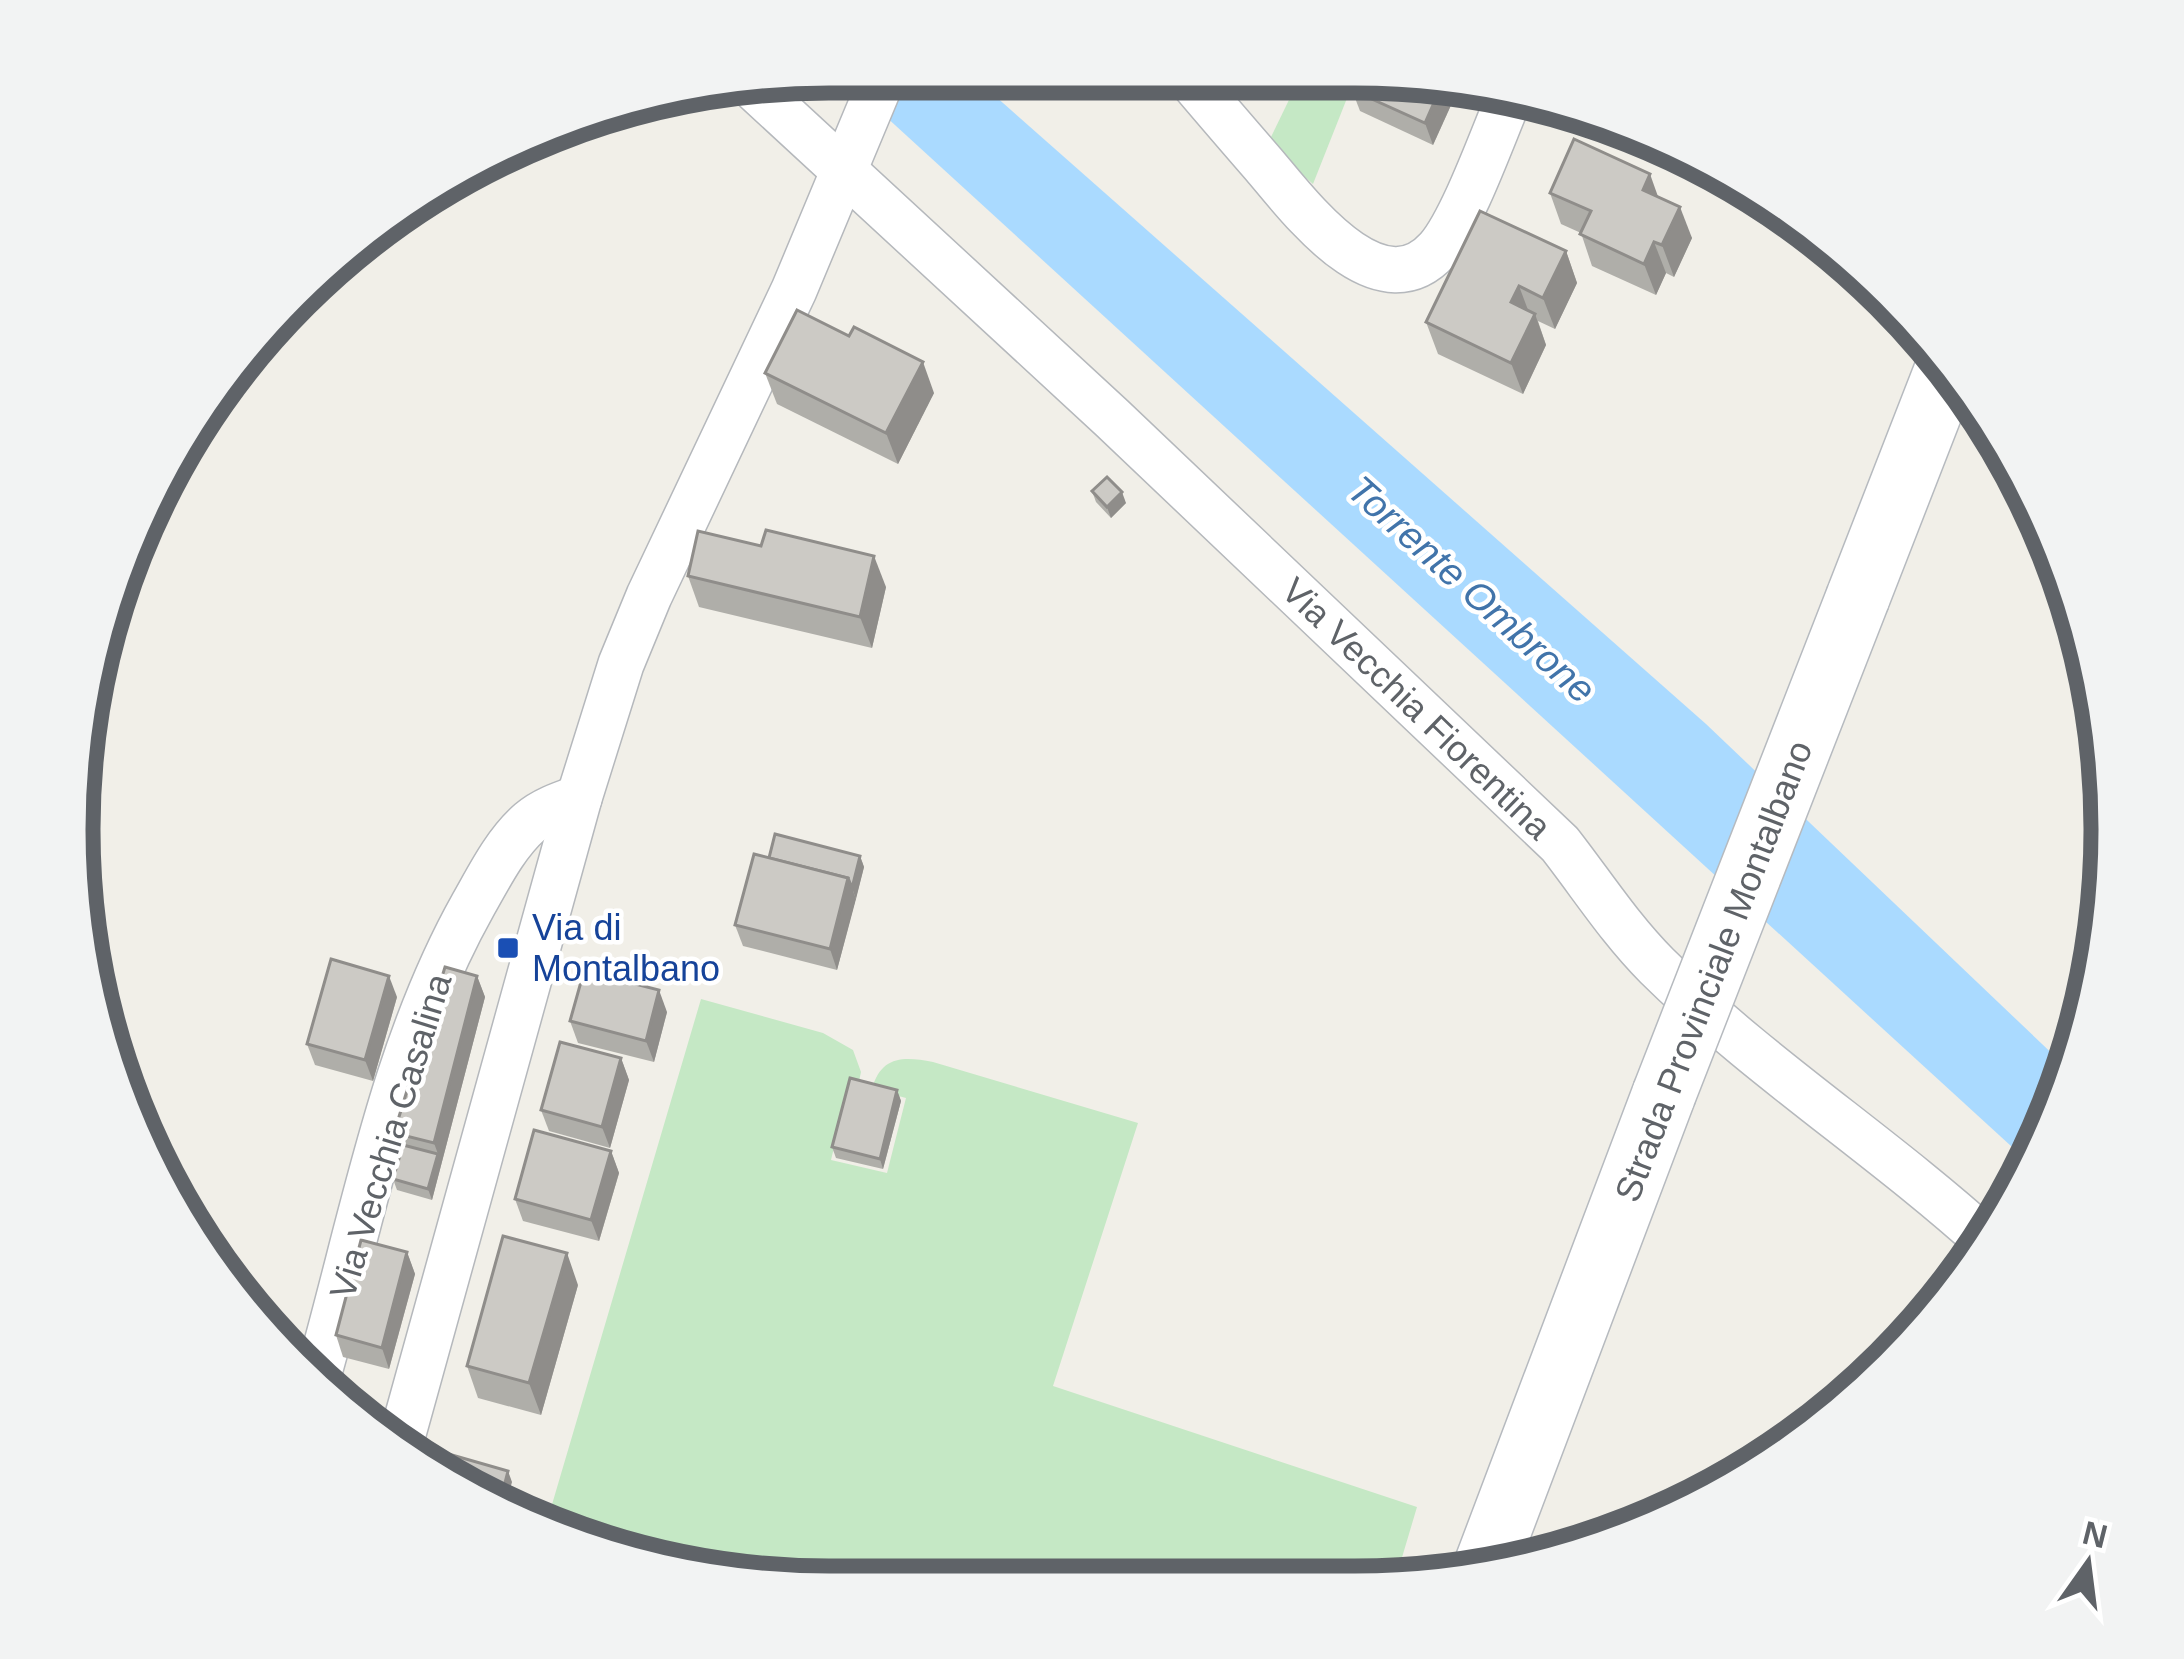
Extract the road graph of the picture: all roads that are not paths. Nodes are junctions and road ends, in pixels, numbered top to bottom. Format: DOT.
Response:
graph roads {
  1 [pos="876,93"];
  2 [pos="1203,93"];
  3 [pos="768,96"];
  4 [pos="1505,109"];
  5 [pos="851,156"];
  6 [pos="1941,383"];
  7 [pos="579,798"];
  8 [pos="1973,1229"];
  9 [pos="322,1362"];
  10 [pos="404,1430"];
  11 [pos="1490,1553"];
  1 -- 5 [label="street"];
  2 -- 4 [label="street"];
  3 -- 5 [label="street, Via Vecchia Fiorentina"];
  5 -- 7 [label="street"];
  5 -- 8 [label="street, Via Vecchia Fiorentina"];
  6 -- 11 [label="main road, Strada Provinciale Montalbano, bridge"];
  7 -- 9 [label="street, Via Vecchia Casalina"];
  7 -- 10 [label="street"];
}
